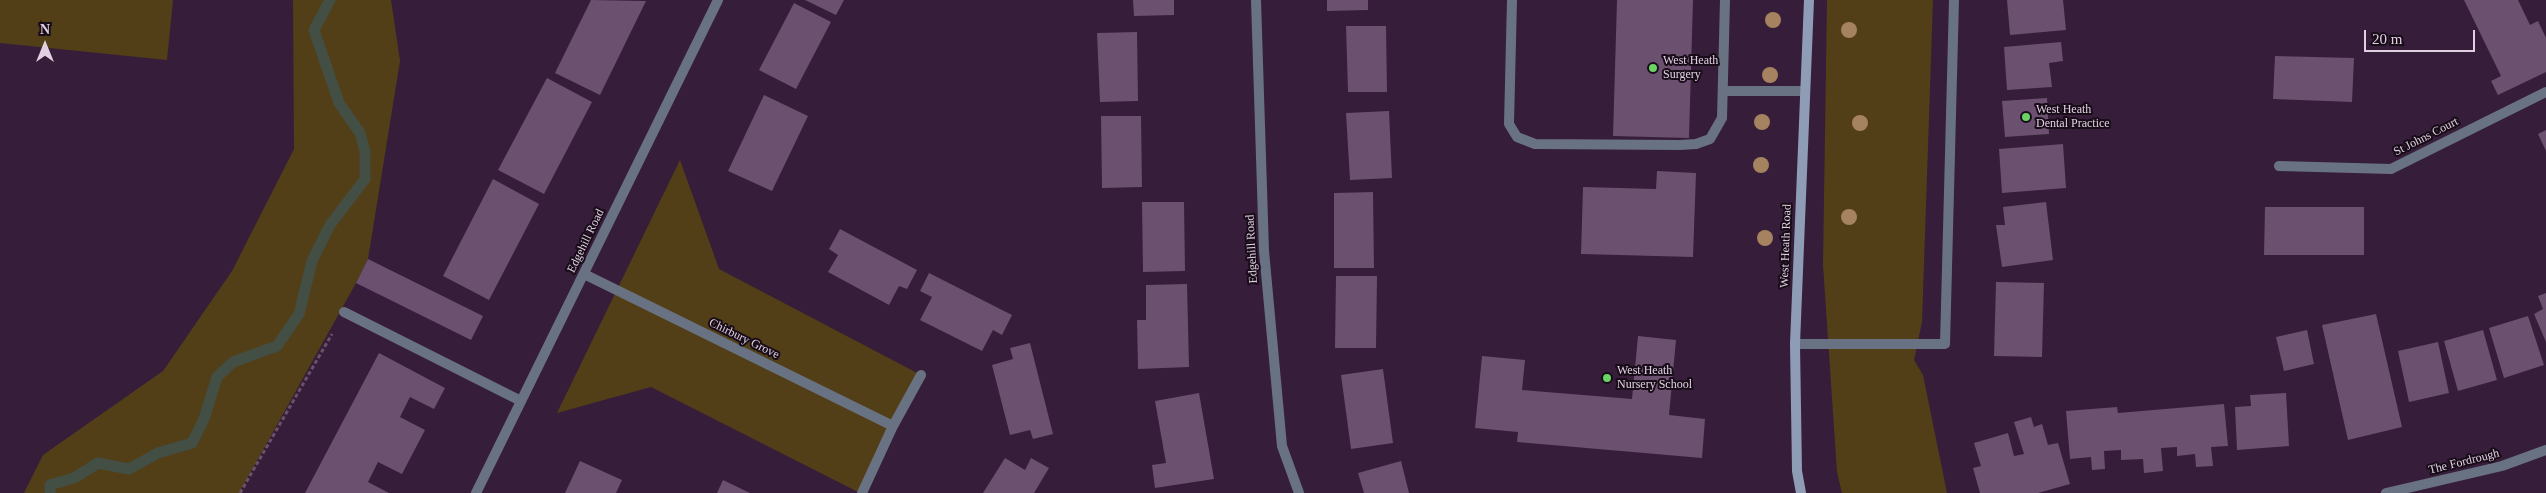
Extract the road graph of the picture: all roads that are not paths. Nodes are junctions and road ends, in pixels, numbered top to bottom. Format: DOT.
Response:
graph roads {
  1 [pos="718,0"];
  2 [pos="1256,0"];
  3 [pos="1512,0"];
  4 [pos="1725,0"];
  5 [pos="1809,0"];
  6 [pos="1954,0"];
  7 [pos="1723,91"];
  8 [pos="1805,91"];
  9 [pos="2546,92"];
  10 [pos="2279,166"];
  11 [pos="584,274"];
  12 [pos="344,312"];
  13 [pos="1795,344"];
  14 [pos="921,375"];
  15 [pos="521,401"];
  16 [pos="893,426"];
  17 [pos="2546,450"];
  18 [pos="476,493"];
  19 [pos="862,493"];
  20 [pos="1299,493"];
  21 [pos="1800,493"];
  22 [pos="2386,493"];
  1 -- 11 [label="street, Edgehill Road"];
  2 -- 20 [label="street, Edgehill Road"];
  3 -- 7 [label="street"];
  4 -- 7 [label="street"];
  5 -- 8 [label="street, West Heath Road"];
  6 -- 13 [label="street"];
  7 -- 8 [label="street"];
  8 -- 13 [label="street, West Heath Road"];
  9 -- 10 [label="street, St Johns Court"];
  11 -- 15 [label="street, Edgehill Road"];
  11 -- 16 [label="street, Chirbury Grove"];
  12 -- 15 [label="street"];
  13 -- 21 [label="street, West Heath Road"];
  14 -- 16 [label="street"];
  15 -- 18 [label="street, Edgehill Road"];
  16 -- 19 [label="street"];
  17 -- 22 [label="street, The Fordrough"];
}
